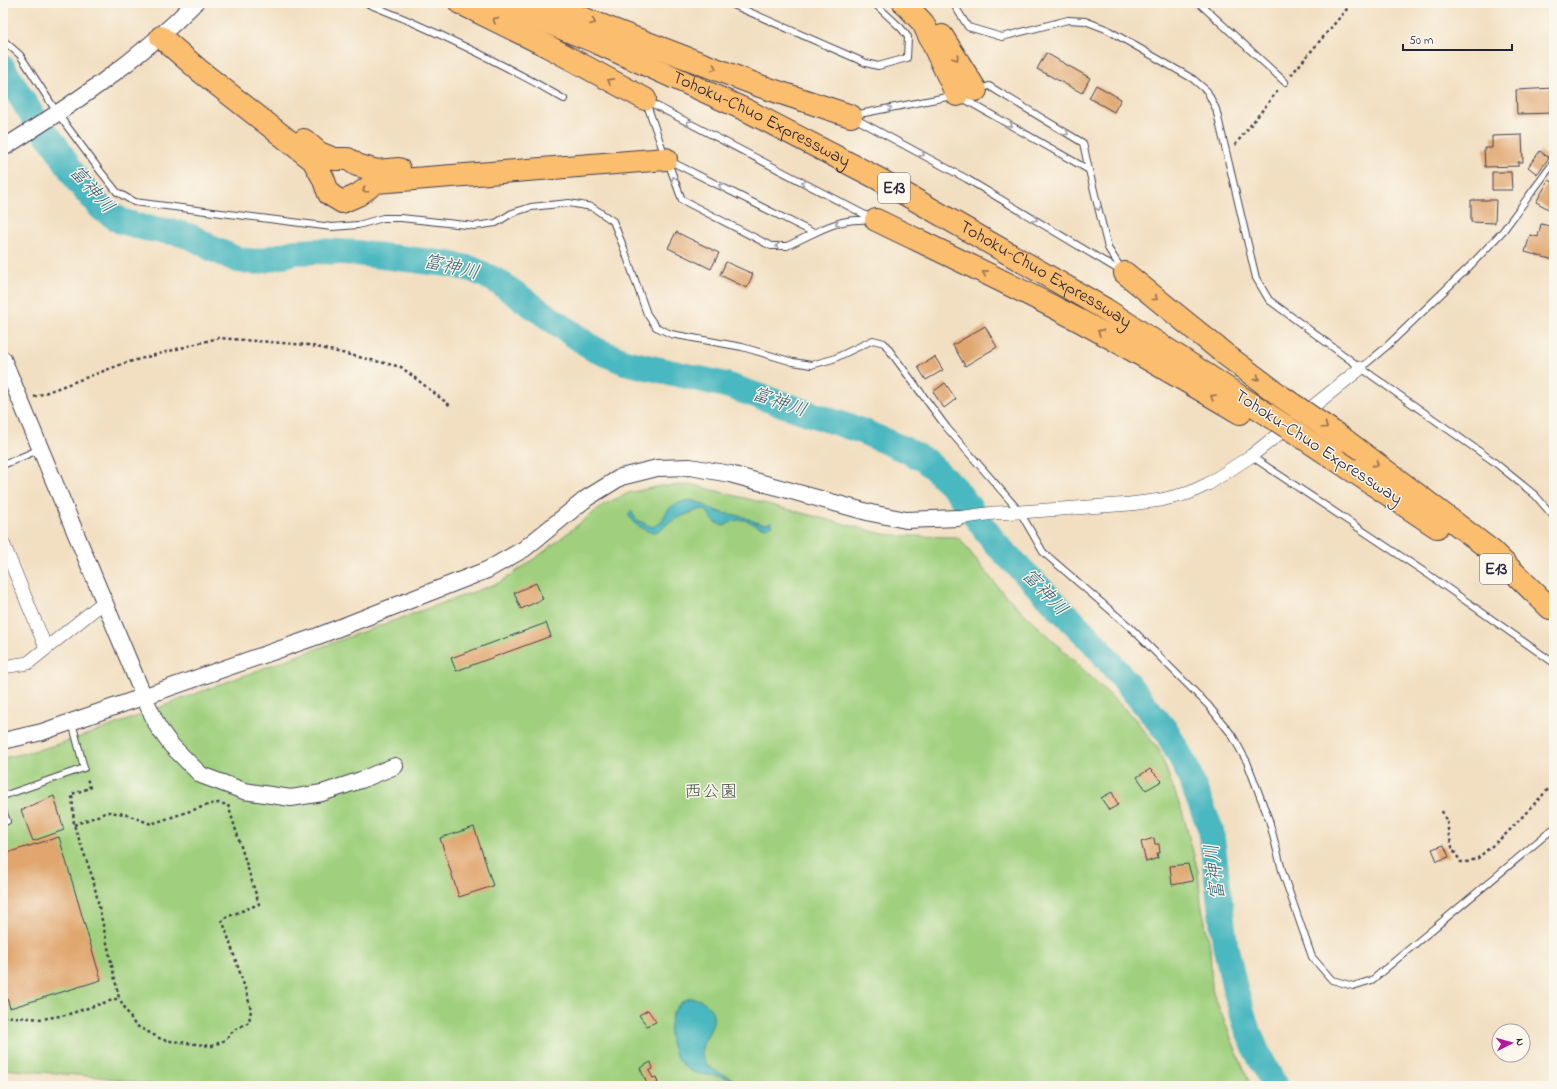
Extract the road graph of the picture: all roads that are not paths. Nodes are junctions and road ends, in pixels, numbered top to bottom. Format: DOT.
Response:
graph roads {
  1 [pos="195,3"];
  2 [pos="366,3"];
  3 [pos="460,3"];
  4 [pos="500,3"];
  5 [pos="543,3"];
  6 [pos="729,3"];
  7 [pos="874,3"];
  8 [pos="904,3"];
  9 [pos="918,3"];
  10 [pos="953,3"];
  11 [pos="1198,3"];
  12 [pos="161,37"];
  13 [pos="3,40"];
  14 [pos="1285,82"];
  15 [pos="966,92"];
  16 [pos="564,99"];
  17 [pos="645,99"];
  18 [pos="57,114"];
  19 [pos="851,116"];
  20 [pos="3,148"];
  21 [pos="664,153"];
  22 [pos="1554,162"];
  23 [pos="1089,170"];
  24 [pos="876,220"];
  25 [pos="814,233"];
  26 [pos="1125,273"];
  27 [pos="3,359"];
  28 [pos="1361,368"];
  29 [pos="1263,419"];
  30 [pos="41,448"];
  31 [pos="1251,456"];
  32 [pos="3,465"];
  33 [pos="1020,512"];
  34 [pos="1554,517"];
  35 [pos="958,518"];
  36 [pos="3,543"];
  37 [pos="105,601"];
  38 [pos="1552,609"];
  39 [pos="46,648"];
  40 [pos="1554,663"];
  41 [pos="3,667"];
  42 [pos="144,697"];
  43 [pos="72,722"];
  44 [pos="3,741"];
  45 [pos="395,766"];
  46 [pos="3,796"];
  47 [pos="3,811"];
  48 [pos="3,822"];
  49 [pos="1554,828"];
  1 -- 12 [label="street"];
  2 -- 16 [label="lane"];
  17 -- 3 [label="highway, one-way"];
  4 -- 29 [label="highway, Tohoku-Chuo Expressway / E13"];
  5 -- 19 [label="highway, one-way"];
  6 -- 7 [label="lane"];
  8 -- 15 [label="highway"];
  9 -- 15 [label="highway, one-way"];
  10 -- 28 [label="lane"];
  11 -- 14 [label="lane"];
  12 -- 18 [label="street"];
  12 -- 21 [label="highway"];
  21 -- 12 [label="highway, one-way"];
  13 -- 18 [label="lane"];
  19 -- 15 [label="lane, one-way"];
  15 -- 23 [label="lane, one-way"];
  15 -- 23 [label="lane, one-way"];
  17 -- 21 [label="lane"];
  24 -- 17 [label="lane, one-way"];
  18 -- 20 [label="street"];
  18 -- 33 [label="lane"];
  19 -- 26 [label="lane, one-way"];
  25 -- 21 [label="lane, one-way"];
  25 -- 21 [label="lane, one-way"];
  22 -- 28 [label="lane"];
  23 -- 26 [label="lane, one-way"];
  24 -- 25 [label="lane, one-way"];
  29 -- 24 [label="highway, one-way"];
  26 -- 38 [label="highway, one-way, bridge"];
  27 -- 30 [label="street"];
  28 -- 31 [label="street"];
  28 -- 34 [label="lane"];
  29 -- 38 [label="highway, Tohoku-Chuo Expressway / E13, bridge"];
  30 -- 32 [label="lane"];
  30 -- 37 [label="street"];
  31 -- 33 [label="street"];
  31 -- 40 [label="lane"];
  33 -- 35 [label="street"];
  33 -- 49 [label="lane"];
  35 -- 42 [label="street"];
  36 -- 39 [label="street"];
  37 -- 39 [label="street"];
  37 -- 42 [label="street"];
  39 -- 41 [label="street"];
  42 -- 43 [label="street"];
  42 -- 45 [label="street"];
  43 -- 44 [label="street"];
  43 -- 46 [label="lane"];
  47 -- 48 [label="lane"];
}
